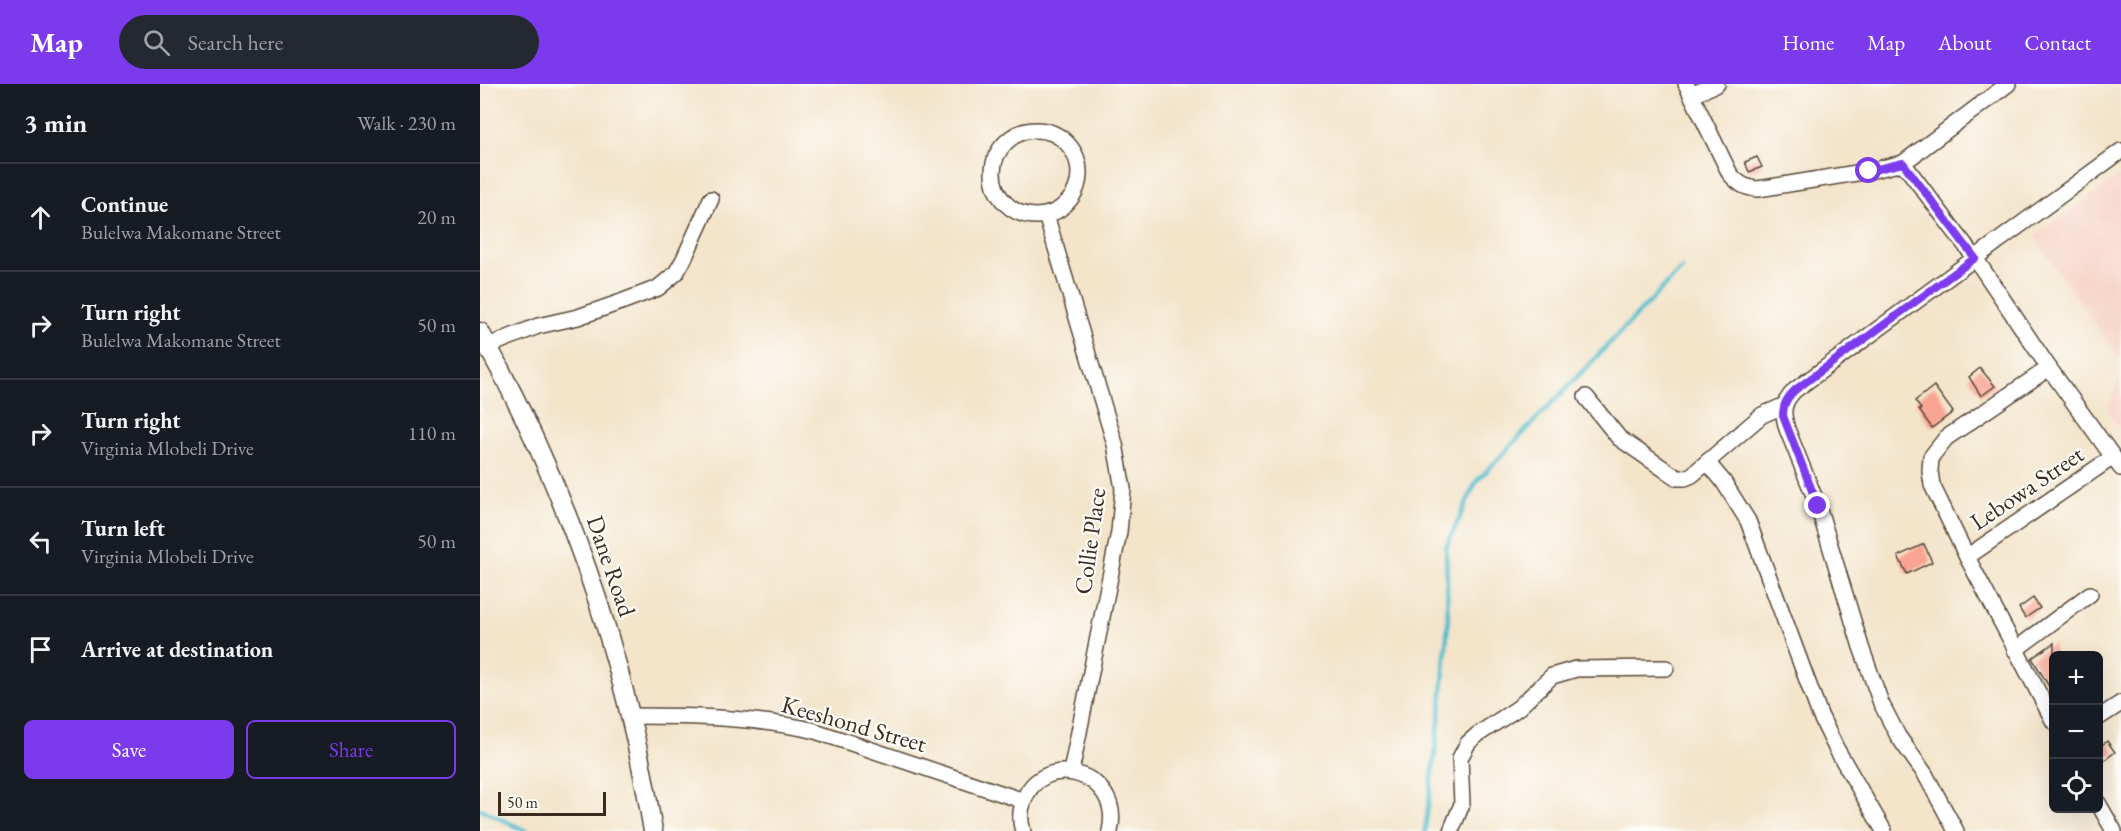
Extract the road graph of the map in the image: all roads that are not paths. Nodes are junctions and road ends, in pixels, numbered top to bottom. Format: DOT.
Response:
graph roads {
  1 [pos="1717,84"];
  2 [pos="2008,84"];
  3 [pos="1688,89"];
  4 [pos="2121,151"];
  5 [pos="1903,163"];
  6 [pos="711,199"];
  7 [pos="1046,215"];
  8 [pos="1975,258"];
  9 [pos="484,339"];
  10 [pos="2049,368"];
  11 [pos="1586,397"];
  12 [pos="1783,406"];
  13 [pos="1707,462"];
  14 [pos="2117,463"];
  15 [pos="1967,557"];
  16 [pos="2090,594"];
  17 [pos="2015,650"];
  18 [pos="1666,668"];
  19 [pos="2121,704"];
  20 [pos="2049,713"];
  21 [pos="2103,715"];
  22 [pos="631,716"];
  23 [pos="1071,772"];
  24 [pos="1024,801"];
  25 [pos="2103,811"];
  26 [pos="2121,828"];
  27 [pos="653,831"];
  28 [pos="1023,831"];
  29 [pos="1110,831"];
  30 [pos="1451,831"];
  31 [pos="1884,831"];
  32 [pos="1956,831"];
  33 [pos="2115,831"];
  1 -- 3 [label="street"];
  2 -- 5 [label="street"];
  3 -- 5 [label="street"];
  4 -- 8 [label="street"];
  5 -- 8 [label="street"];
  6 -- 9 [label="street"];
  7 -- 7 [label="street"];
  7 -- 23 [label="street, Collie Place"];
  8 -- 10 [label="street"];
  8 -- 12 [label="street"];
  9 -- 22 [label="street, Dane Road"];
  10 -- 14 [label="street"];
  10 -- 15 [label="street, Lebowa Street"];
  11 -- 13 [label="street"];
  12 -- 13 [label="street"];
  12 -- 32 [label="street"];
  13 -- 31 [label="street"];
  14 -- 15 [label="street, Lebowa Street"];
  15 -- 17 [label="street, Lebowa Street"];
  16 -- 17 [label="street"];
  17 -- 20 [label="street, Lebowa Street"];
  18 -- 30 [label="street"];
  19 -- 21 [label="street"];
  22 -- 24 [label="street, Keeshond Street"];
  22 -- 27 [label="street, Dane Road"];
  23 -- 24 [label="street"];
  23 -- 29 [label="street"];
  24 -- 28 [label="street"];
  25 -- 33 [label="street"];
  26 -- 33 [label="street"];
}
